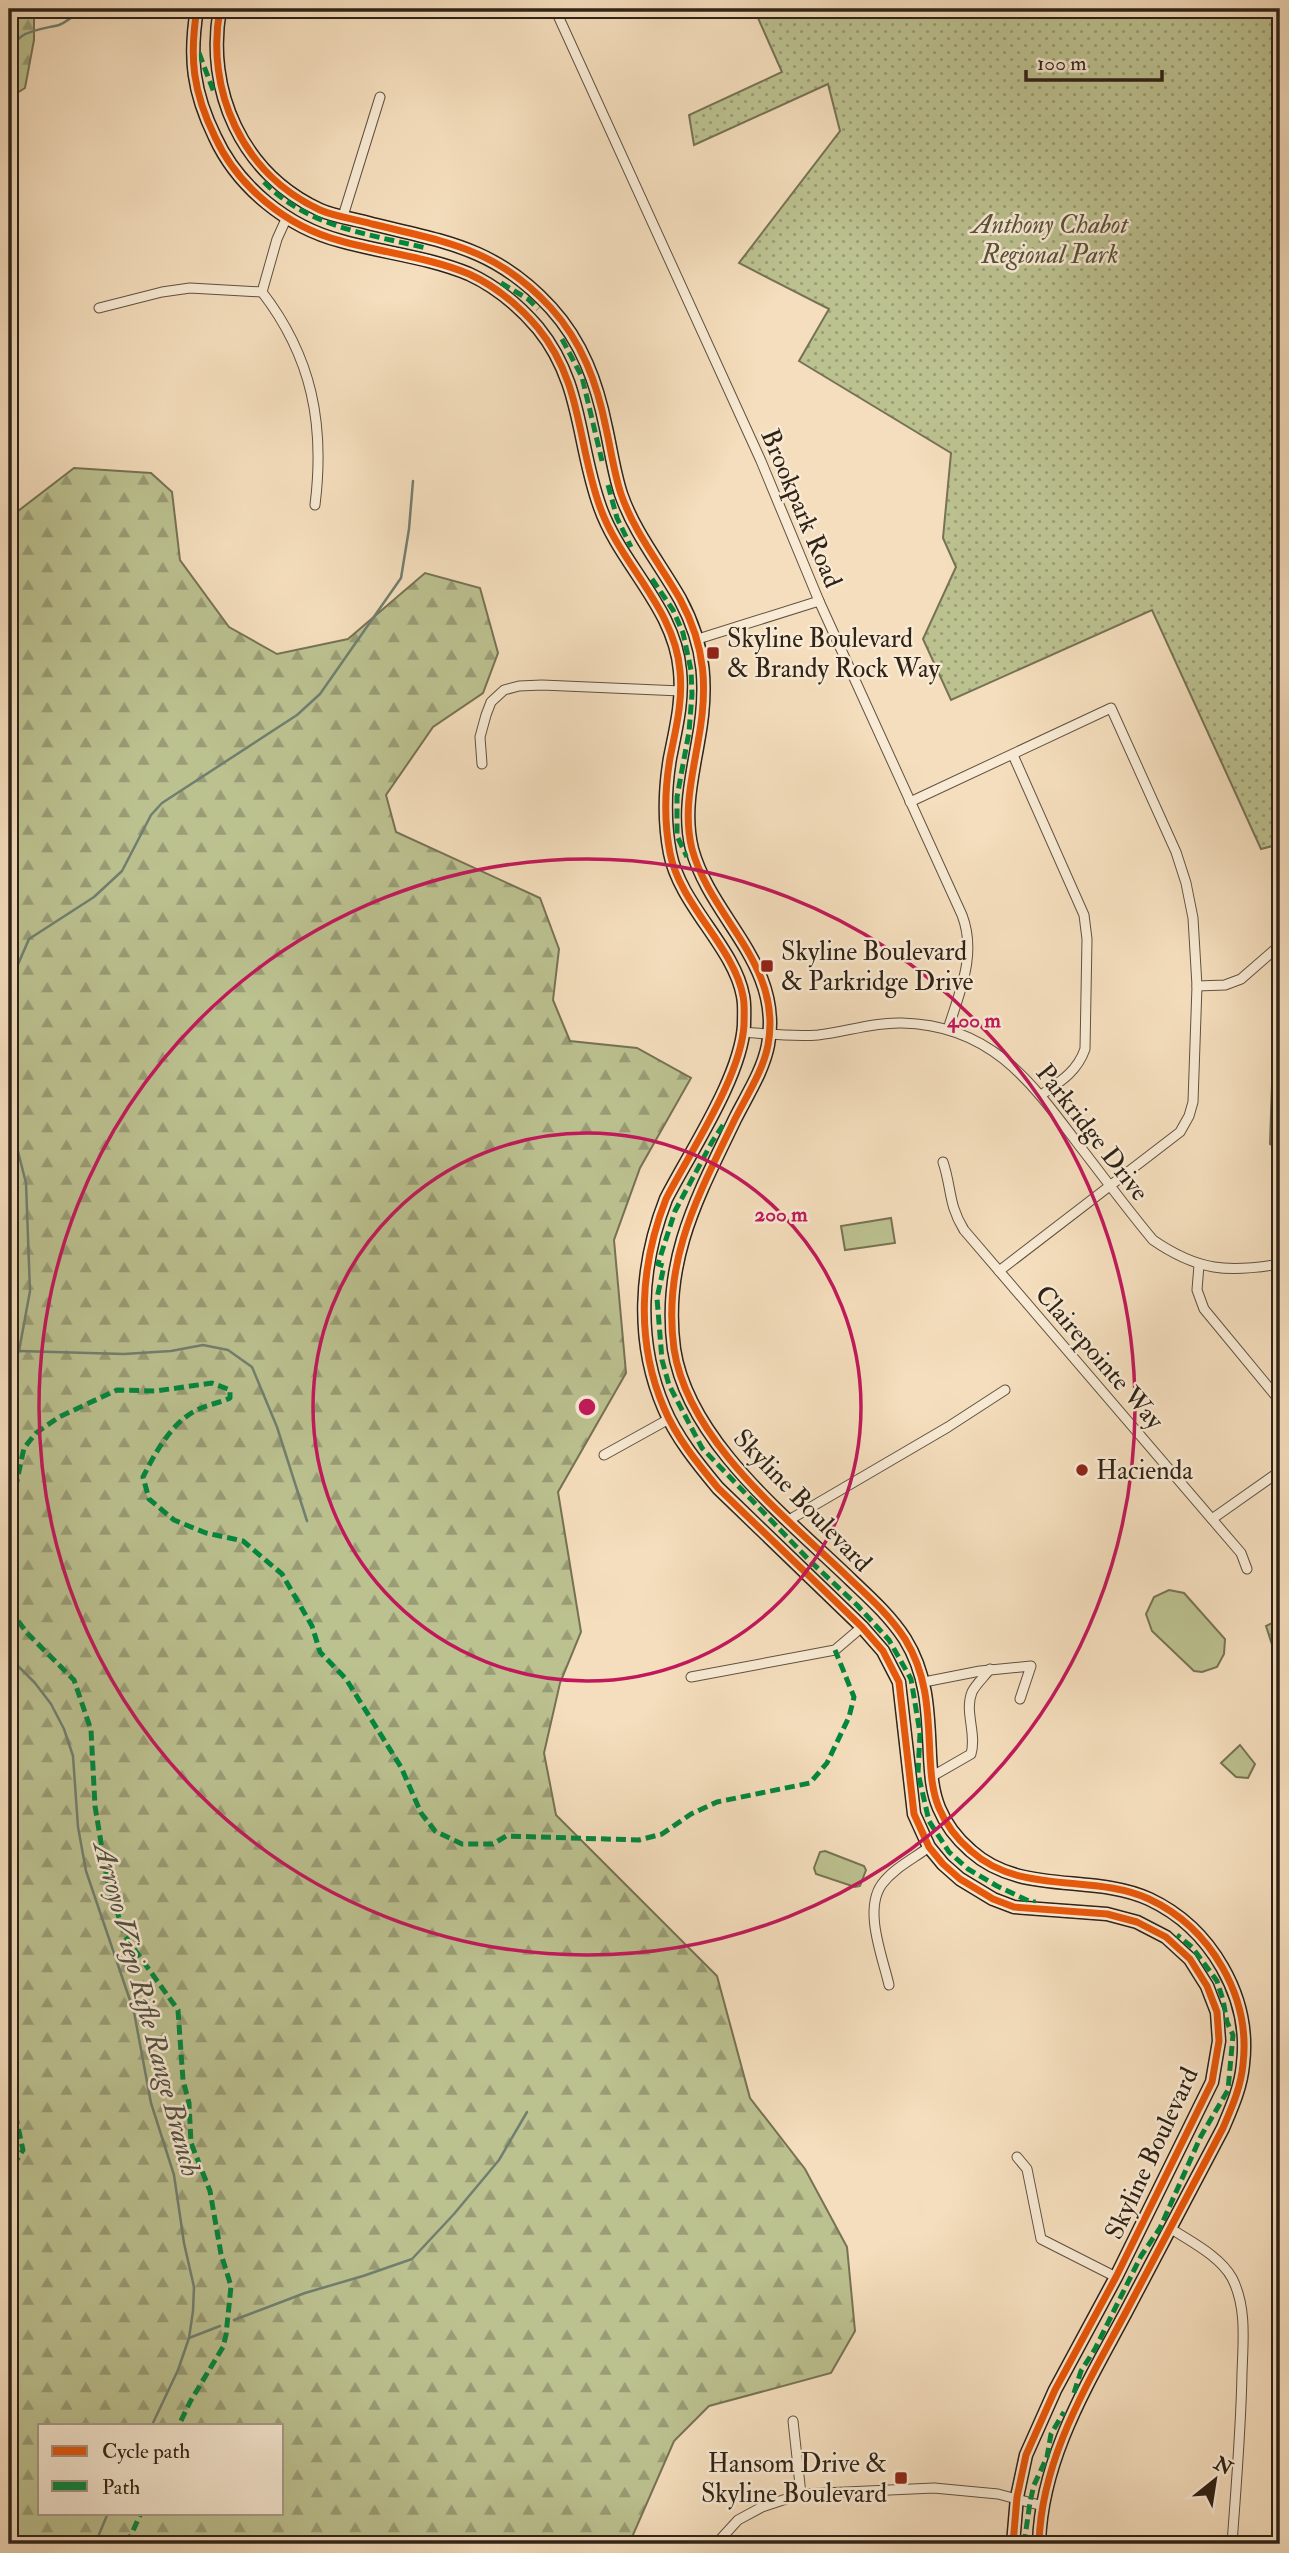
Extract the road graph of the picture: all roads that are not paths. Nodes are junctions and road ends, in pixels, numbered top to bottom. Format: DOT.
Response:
graph roads {
  1 [pos="197,9"];
  2 [pos="220,9"];
  3 [pos="555,9"];
  4 [pos="380,97"];
  5 [pos="343,216"];
  6 [pos="287,217"];
  7 [pos="262,292"];
  8 [pos="99,308"];
  9 [pos="315,505"];
  10 [pos="819,601"];
  11 [pos="698,639"];
  12 [pos="681,691"];
  13 [pos="1013,755"];
  14 [pos="482,764"];
  15 [pos="910,802"];
  16 [pos="1280,945"];
  17 [pos="1196,986"];
  18 [pos="948,1030"];
  19 [pos="743,1032"];
  20 [pos="769,1033"];
  21 [pos="1041,1095"];
  22 [pos="943,1162"];
  23 [pos="1111,1186"];
  24 [pos="1280,1264"];
  25 [pos="1199,1265"];
  26 [pos="999,1271"];
  27 [pos="1005,1390"];
  28 [pos="1280,1401"];
  29 [pos="669,1419"];
  30 [pos="604,1455"];
  31 [pos="1280,1471"];
  32 [pos="1212,1519"];
  33 [pos="789,1520"];
  34 [pos="1247,1569"];
  35 [pos="862,1627"];
  36 [pos="990,1670"];
  37 [pos="691,1677"];
  38 [pos="924,1682"];
  39 [pos="1020,1699"];
  40 [pos="931,1777"];
  41 [pos="929,1847"];
  42 [pos="889,1985"];
  43 [pos="1235,1996"];
  44 [pos="1213,2003"];
  45 [pos="1017,2157"];
  46 [pos="1170,2228"];
  47 [pos="1116,2277"];
  48 [pos="793,2421"];
  49 [pos="801,2494"];
  50 [pos="1017,2497"];
  51 [pos="1043,2506"];
  52 [pos="716,2544"];
  53 [pos="1013,2544"];
  54 [pos="1039,2544"];
  55 [pos="1232,2544"];
  1 -- 6 [label="main road, Skyline Boulevard"];
  2 -- 5 [label="main road, Skyline Boulevard"];
  3 -- 10 [label="street, Brookpark Road"];
  4 -- 5 [label="street"];
  5 -- 11 [label="main road, Skyline Boulevard"];
  6 -- 7 [label="street"];
  6 -- 12 [label="main road, Skyline Boulevard"];
  7 -- 8 [label="street"];
  7 -- 9 [label="street"];
  10 -- 11 [label="street"];
  10 -- 15 [label="street, Brookpark Road"];
  11 -- 20 [label="main road, Skyline Boulevard"];
  12 -- 14 [label="street"];
  12 -- 19 [label="main road, Skyline Boulevard"];
  13 -- 15 [label="street"];
  13 -- 17 [label="street"];
  13 -- 21 [label="street"];
  15 -- 18 [label="street, Brookpark Road"];
  16 -- 17 [label="street"];
  17 -- 23 [label="street"];
  18 -- 20 [label="street, Parkridge Drive"];
  18 -- 21 [label="street, Parkridge Drive"];
  19 -- 20 [label="street, Parkridge Drive"];
  19 -- 29 [label="main road, Skyline Boulevard"];
  20 -- 33 [label="main road, Skyline Boulevard"];
  21 -- 23 [label="street, Parkridge Drive"];
  22 -- 26 [label="street, Clairepointe Way"];
  23 -- 25 [label="street, Parkridge Drive"];
  23 -- 26 [label="street"];
  24 -- 25 [label="street, Parkridge Drive"];
  25 -- 28 [label="street"];
  26 -- 32 [label="street, Clairepointe Way"];
  27 -- 33 [label="street"];
  29 -- 30 [label="street"];
  29 -- 35 [label="main road, Skyline Boulevard"];
  31 -- 32 [label="street"];
  32 -- 34 [label="street, Clairepointe Way"];
  33 -- 38 [label="main road, Skyline Boulevard"];
  35 -- 37 [label="street"];
  35 -- 41 [label="main road, Skyline Boulevard"];
  36 -- 38 [label="street"];
  36 -- 39 [label="street"];
  36 -- 40 [label="street"];
  38 -- 40 [label="main road, Skyline Boulevard"];
  40 -- 43 [label="main road, Skyline Boulevard"];
  41 -- 42 [label="street"];
  41 -- 44 [label="main road, Skyline Boulevard"];
  43 -- 44 [label="main road"];
  43 -- 46 [label="main road, Skyline Boulevard"];
  44 -- 47 [label="main road, Skyline Boulevard"];
  45 -- 47 [label="street"];
  46 -- 51 [label="main road, Skyline Boulevard"];
  46 -- 55 [label="street"];
  47 -- 50 [label="main road, Skyline Boulevard"];
  48 -- 49 [label="street"];
  49 -- 50 [label="street"];
  49 -- 52 [label="street"];
  50 -- 51 [label="street"];
  50 -- 53 [label="main road, Skyline Boulevard"];
  51 -- 54 [label="main road, Skyline Boulevard"];
}
